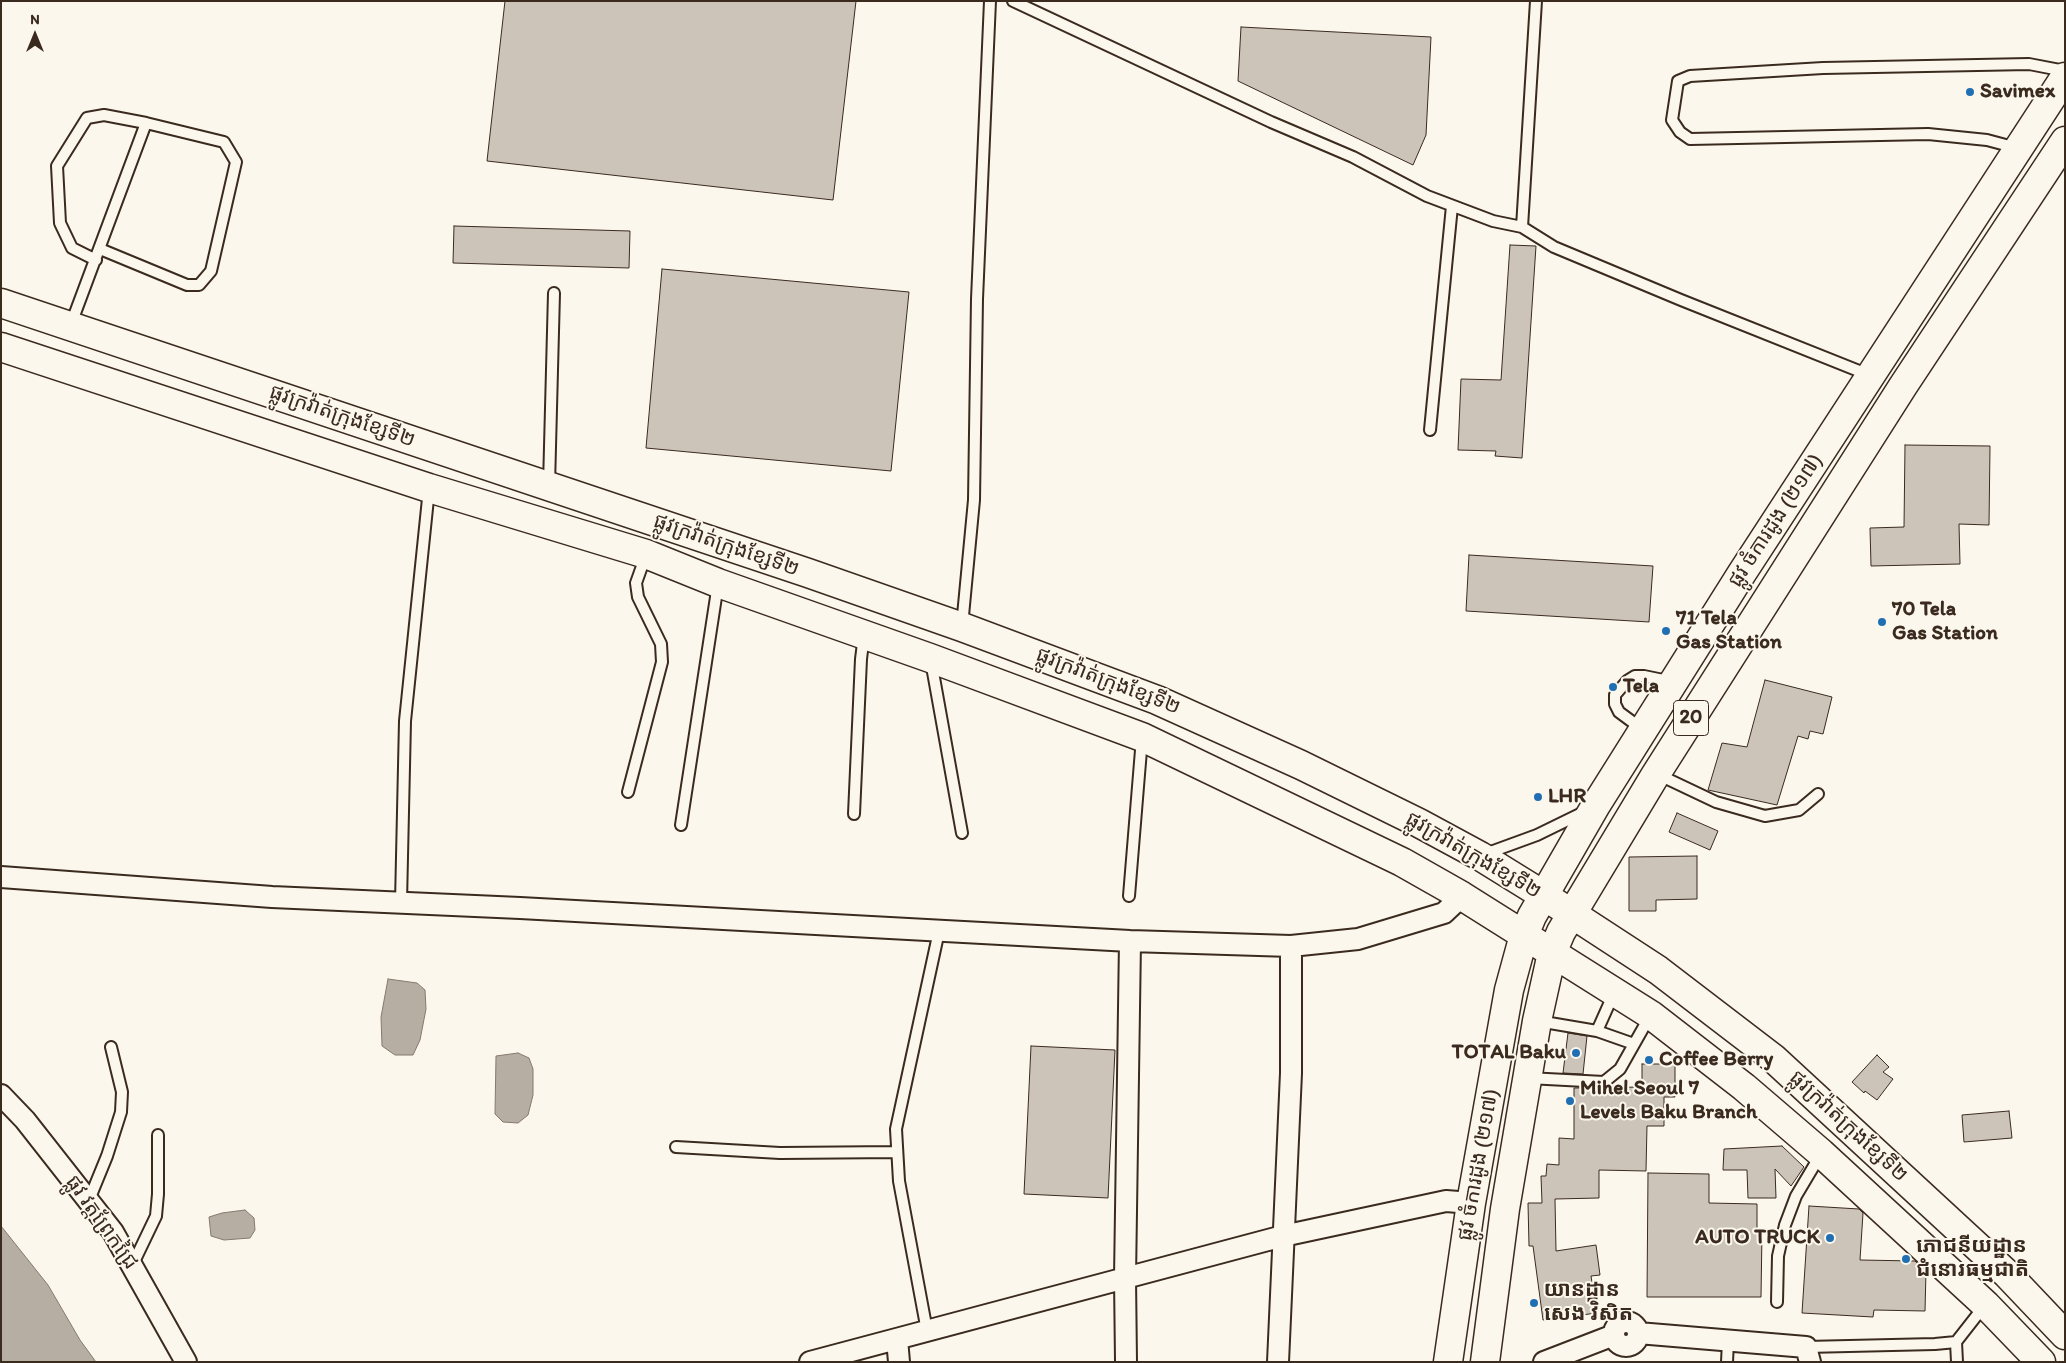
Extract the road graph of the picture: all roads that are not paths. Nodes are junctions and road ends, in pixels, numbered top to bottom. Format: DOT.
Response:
graph roads {
  1 [pos="990,1"];
  2 [pos="1013,1"];
  3 [pos="1536,1"];
  4 [pos="2065,71"];
  5 [pos="2065,77"];
  6 [pos="146,123"];
  7 [pos="2064,143"];
  8 [pos="2018,148"];
  9 [pos="1452,206"];
  10 [pos="1522,227"];
  11 [pos="100,250"];
  12 [pos="96,260"];
  13 [pos="1938,272"];
  14 [pos="1967,290"];
  15 [pos="554,292"];
  16 [pos="1,303"];
  17 [pos="70,326"];
  18 [pos="1,347"];
  19 [pos="1870,375"];
  20 [pos="1430,430"];
  21 [pos="549,486"];
  22 [pos="429,488"];
  23 [pos="646,554"];
  24 [pos="808,573"];
  25 [pos="718,583"];
  26 [pos="797,609"];
  27 [pos="962,627"];
  28 [pos="864,634"];
  29 [pos="930,658"];
  30 [pos="1674,682"];
  31 [pos="1644,730"];
  32 [pos="1142,737"];
  33 [pos="1656,774"];
  34 [pos="628,792"];
  35 [pos="1818,794"];
  36 [pos="1596,805"];
  37 [pos="854,814"];
  38 [pos="681,825"];
  39 [pos="962,833"];
  40 [pos="1480,856"];
  41 [pos="1,877"];
  42 [pos="1543,895"];
  43 [pos="1129,896"];
  44 [pos="1462,896"];
  45 [pos="401,902"];
  46 [pos="1572,914"];
  47 [pos="939,931"];
  48 [pos="1524,935"];
  49 [pos="1130,940"];
  50 [pos="1291,946"];
  51 [pos="1552,953"];
  52 [pos="1614,993"];
  53 [pos="1651,1015"];
  54 [pos="1537,1021"];
  55 [pos="1597,1031"];
  56 [pos="1634,1044"];
  57 [pos="111,1046"];
  58 [pos="1527,1078"];
  59 [pos="1,1094"];
  60 [pos="158,1135"];
  61 [pos="676,1147"];
  62 [pos="897,1152"];
  63 [pos="1821,1153"];
  64 [pos="89,1200"];
  65 [pos="1471,1203"];
  66 [pos="1283,1236"];
  67 [pos="132,1266"];
  68 [pos="1125,1278"];
  69 [pos="1776,1302"];
  70 [pos="1986,1305"];
  71 [pos="927,1331"];
  72 [pos="2065,1335"];
  73 [pos="897,1339"];
  74 [pos="1728,1341"];
  75 [pos="1956,1342"];
  76 [pos="1808,1354"];
  77 [pos="186,1362"];
  78 [pos="810,1362"];
  79 [pos="900,1362"];
  80 [pos="1126,1362"];
  81 [pos="1278,1362"];
  82 [pos="1448,1362"];
  83 [pos="1485,1362"];
  84 [pos="1544,1362"];
  85 [pos="1728,1362"];
  86 [pos="1957,1362"];
  87 [pos="2041,1362"];
  1 -- 27 [label="lane"];
  2 -- 9 [label="lane"];
  3 -- 10 [label="lane"];
  4 -- 8 [label="lane"];
  5 -- 8 [label="main road, ផ្លូវ ចំការដូង (២១៧) / 20"];
  6 -- 11 [label="lane"];
  6 -- 11 [label="lane"];
  6 -- 12 [label="lane"];
  7 -- 14 [label="main road, ផ្លូវ ចំការដូង (២១៧) / 20"];
  8 -- 13 [label="main road, ផ្លូវ ចំការដូង (២១៧) / 20"];
  9 -- 10 [label="lane"];
  9 -- 20 [label="lane"];
  10 -- 19 [label="lane"];
  11 -- 12 [label="lane"];
  12 -- 17 [label="lane"];
  13 -- 14 [label="main road"];
  13 -- 19 [label="main road, ផ្លូវ ចំការដូង (២១៧) / 20"];
  14 -- 33 [label="main road, ផ្លូវ ចំការដូង (២១៧) / 20"];
  15 -- 21 [label="lane"];
  16 -- 17 [label="main road, ផ្លូវក្រវ៉ាត់ក្រុងខ្សែទី២"];
  17 -- 21 [label="main road, ផ្លូវក្រវ៉ាត់ក្រុងខ្សែទី២"];
  18 -- 22 [label="main road, ផ្លូវក្រវ៉ាត់ក្រុងខ្សែទី២"];
  19 -- 30 [label="main road, ផ្លូវ ចំការដូង (២១៧) / 20"];
  21 -- 24 [label="main road, ផ្លូវក្រវ៉ាត់ក្រុងខ្សែទី២"];
  22 -- 23 [label="main road, ផ្លូវក្រវ៉ាត់ក្រុងខ្សែទី២"];
  22 -- 45 [label="lane"];
  23 -- 25 [label="main road, ផ្លូវក្រវ៉ាត់ក្រុងខ្សែទី២"];
  23 -- 34 [label="lane"];
  24 -- 26 [label="main road"];
  24 -- 27 [label="main road, ផ្លូវក្រវ៉ាត់ក្រុងខ្សែទី២"];
  25 -- 26 [label="main road, ផ្លូវក្រវ៉ាត់ក្រុងខ្សែទី២"];
  25 -- 38 [label="lane"];
  26 -- 28 [label="main road, ផ្លូវក្រវ៉ាត់ក្រុងខ្សែទី២"];
  27 -- 40 [label="main road, ផ្លូវក្រវ៉ាត់ក្រុងខ្សែទី២"];
  28 -- 29 [label="main road, ផ្លូវក្រវ៉ាត់ក្រុងខ្សែទី២"];
  28 -- 37 [label="lane"];
  29 -- 32 [label="main road, ផ្លូវក្រវ៉ាត់ក្រុងខ្សែទី២"];
  29 -- 39 [label="lane"];
  30 -- 31 [label="main road, ផ្លូវ ចំការដូង (២១៧) / 20"];
  30 -- 31 [label="lane"];
  31 -- 36 [label="main road, ផ្លូវ ចំការដូង (២១៧) / 20"];
  32 -- 43 [label="lane"];
  32 -- 44 [label="main road, ផ្លូវក្រវ៉ាត់ក្រុងខ្សែទី២"];
  33 -- 35 [label="lane"];
  33 -- 46 [label="main road, ផ្លូវ ចំការដូង (២១៧) / 20"];
  36 -- 40 [label="lane"];
  36 -- 42 [label="main road, ផ្លូវ ចំការដូង (២១៧) / 20"];
  40 -- 42 [label="main road, ផ្លូវក្រវ៉ាត់ក្រុងខ្សែទី២"];
  41 -- 45 [label="street"];
  42 -- 46 [label="main road, ផ្លូវក្រវ៉ាត់ក្រុងខ្សែទី២"];
  42 -- 48 [label="main road, ផ្លូវ ចំការដូង (២១៧) / 20"];
  44 -- 48 [label="main road, ផ្លូវក្រវ៉ាត់ក្រុងខ្សែទី២"];
  44 -- 50 [label="street"];
  45 -- 47 [label="street"];
  46 -- 51 [label="main road, ផ្លូវ ចំការដូង (២១៧) / 20"];
  46 -- 72 [label="main road, ផ្លូវក្រវ៉ាត់ក្រុងខ្សែទី២"];
  47 -- 49 [label="street"];
  47 -- 62 [label="lane"];
  48 -- 51 [label="main road, ផ្លូវក្រវ៉ាត់ក្រុងខ្សែទី២"];
  48 -- 65 [label="main road, ផ្លូវ ចំការដូង (២១៧) / 20"];
  49 -- 50 [label="street"];
  49 -- 68 [label="street"];
  50 -- 66 [label="street"];
  51 -- 52 [label="main road, ផ្លូវក្រវ៉ាត់ក្រុងខ្សែទី២"];
  51 -- 54 [label="main road, ផ្លូវ ចំការដូង (២១៧) / 20"];
  52 -- 53 [label="main road, ផ្លូវក្រវ៉ាត់ក្រុងខ្សែទី២"];
  52 -- 55 [label="lane"];
  53 -- 56 [label="lane"];
  53 -- 63 [label="main road, ផ្លូវក្រវ៉ាត់ក្រុងខ្សែទី២"];
  54 -- 55 [label="lane"];
  54 -- 58 [label="main road, ផ្លូវ ចំការដូង (២១៧) / 20"];
  55 -- 56 [label="lane"];
  56 -- 58 [label="lane"];
  57 -- 64 [label="lane"];
  58 -- 83 [label="main road, ផ្លូវ ចំការដូង (២១៧) / 20"];
  59 -- 64 [label="street, ផ្លូវ វត្តព្រែកជ្រៃ"];
  60 -- 67 [label="lane"];
  61 -- 62 [label="lane"];
  62 -- 71 [label="lane"];
  63 -- 69 [label="lane"];
  63 -- 70 [label="main road, ផ្លូវក្រវ៉ាត់ក្រុងខ្សែទី២"];
  64 -- 67 [label="street, ផ្លូវ វត្តព្រែកជ្រៃ"];
  65 -- 66 [label="street"];
  65 -- 82 [label="main road, ផ្លូវ ចំការដូង (២១៧) / 20"];
  66 -- 68 [label="street"];
  66 -- 81 [label="street"];
  67 -- 77 [label="street, ផ្លូវ វត្តព្រែកជ្រៃ"];
  68 -- 71 [label="street"];
  68 -- 80 [label="street"];
  70 -- 75 [label="lane"];
  70 -- 87 [label="main road, ផ្លូវក្រវ៉ាត់ក្រុងខ្សែទី២"];
  71 -- 73 [label="street"];
  73 -- 78 [label="street"];
  73 -- 79 [label="street"];
  74 -- 76 [label="street"];
  74 -- 84 [label="street"];
  74 -- 85 [label="lane"];
  75 -- 76 [label="lane"];
  75 -- 86 [label="lane"];
}
